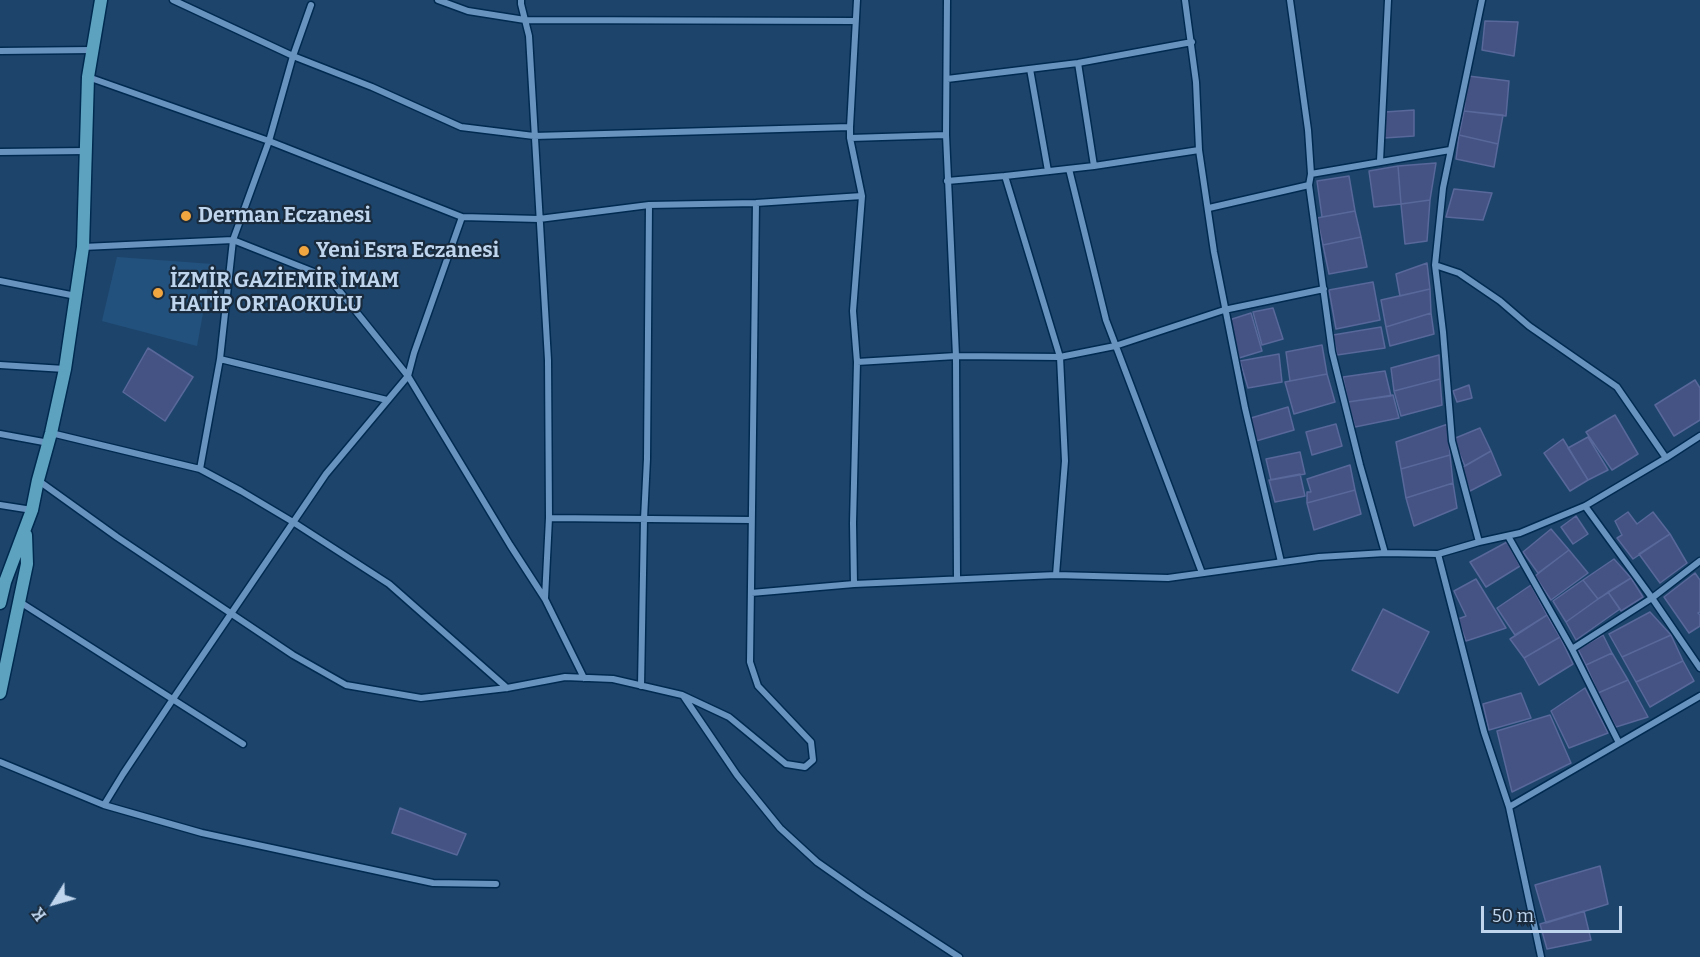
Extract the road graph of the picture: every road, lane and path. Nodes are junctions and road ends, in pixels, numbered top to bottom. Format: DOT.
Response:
graph roads {
  1 [pos="101,0"];
  2 [pos="173,0"];
  3 [pos="438,0"];
  4 [pos="521,0"];
  5 [pos="857,0"];
  6 [pos="947,0"];
  7 [pos="1185,0"];
  8 [pos="1290,0"];
  9 [pos="1388,0"];
  10 [pos="1482,0"];
  11 [pos="311,5"];
  12 [pos="525,20"];
  13 [pos="855,21"];
  14 [pos="1191,42"];
  15 [pos="92,50"];
  16 [pos="0,51"];
  17 [pos="292,56"];
  18 [pos="1078,63"];
  19 [pos="1030,69"];
  20 [pos="88,77"];
  21 [pos="946,80"];
  22 [pos="850,127"];
  23 [pos="946,135"];
  24 [pos="534,136"];
  25 [pos="850,138"];
  26 [pos="269,141"];
  27 [pos="1199,150"];
  28 [pos="1450,150"];
  29 [pos="87,151"];
  30 [pos="0,152"];
  31 [pos="1380,161"];
  32 [pos="1094,166"];
  33 [pos="1069,169"];
  34 [pos="1048,171"];
  35 [pos="1311,174"];
  36 [pos="1005,176"];
  37 [pos="947,181"];
  38 [pos="1309,185"];
  39 [pos="862,196"];
  40 [pos="756,203"];
  41 [pos="649,205"];
  42 [pos="1209,208"];
  43 [pos="462,217"];
  44 [pos="539,219"];
  45 [pos="233,240"];
  46 [pos="83,248"];
  47 [pos="1435,265"];
  48 [pos="0,281"];
  49 [pos="1324,289"];
  50 [pos="76,296"];
  51 [pos="1224,309"];
  52 [pos="1115,346"];
  53 [pos="956,356"];
  54 [pos="1060,357"];
  55 [pos="220,358"];
  56 [pos="857,362"];
  57 [pos="0,365"];
  58 [pos="65,369"];
  59 [pos="408,376"];
  60 [pos="387,400"];
  61 [pos="0,435"];
  62 [pos="1700,436"];
  63 [pos="50,438"];
  64 [pos="1666,458"];
  65 [pos="200,469"];
  66 [pos="38,480"];
  67 [pos="0,505"];
  68 [pos="1585,506"];
  69 [pos="32,510"];
  70 [pos="549,518"];
  71 [pos="644,519"];
  72 [pos="751,520"];
  73 [pos="293,522"];
  74 [pos="26,531"];
  75 [pos="1508,536"];
  76 [pos="1479,542"];
  77 [pos="1385,553"];
  78 [pos="1438,554"];
  79 [pos="1700,561"];
  80 [pos="1281,562"];
  81 [pos="1202,573"];
  82 [pos="1056,575"];
  83 [pos="957,579"];
  84 [pos="854,584"];
  85 [pos="752,593"];
  86 [pos="1652,598"];
  87 [pos="545,599"];
  88 [pos="20,602"];
  89 [pos="0,603"];
  90 [pos="231,613"];
  91 [pos="1572,649"];
  92 [pos="1700,668"];
  93 [pos="584,678"];
  94 [pos="641,687"];
  95 [pos="507,688"];
  96 [pos="0,693"];
  97 [pos="682,695"];
  98 [pos="1700,696"];
  99 [pos="172,699"];
  100 [pos="1619,743"];
  101 [pos="243,744"];
  102 [pos="0,762"];
  103 [pos="104,805"];
  104 [pos="1509,807"];
  105 [pos="496,884"];
  106 [pos="959,957"];
  107 [pos="1541,957"];
  1 -- 15 [label="main road"];
  2 -- 17 [label="street"];
  3 -- 12 [label="street"];
  4 -- 12 [label="street"];
  5 -- 13 [label="street"];
  6 -- 21 [label="street"];
  7 -- 14 [label="street"];
  8 -- 35 [label="street"];
  9 -- 31 [label="street"];
  10 -- 28 [label="street"];
  11 -- 17 [label="street"];
  12 -- 13 [label="street"];
  12 -- 24 [label="street"];
  13 -- 22 [label="street"];
  14 -- 18 [label="street"];
  14 -- 27 [label="street"];
  15 -- 16 [label="street"];
  15 -- 20 [label="main road"];
  17 -- 24 [label="street"];
  17 -- 26 [label="street"];
  18 -- 19 [label="street"];
  18 -- 32 [label="street"];
  19 -- 21 [label="street"];
  19 -- 34 [label="street"];
  20 -- 26 [label="street"];
  20 -- 29 [label="main road"];
  21 -- 23 [label="street"];
  22 -- 24 [label="street"];
  22 -- 25 [label="street"];
  23 -- 25 [label="street"];
  23 -- 37 [label="street"];
  24 -- 44 [label="street"];
  25 -- 39 [label="street"];
  26 -- 43 [label="street"];
  26 -- 45 [label="street"];
  27 -- 32 [label="street"];
  27 -- 42 [label="street"];
  28 -- 31 [label="street"];
  28 -- 47 [label="street"];
  29 -- 30 [label="street"];
  29 -- 46 [label="main road"];
  31 -- 35 [label="street"];
  32 -- 33 [label="street"];
  33 -- 34 [label="street"];
  33 -- 52 [label="street"];
  34 -- 36 [label="street"];
  35 -- 38 [label="street"];
  36 -- 37 [label="street"];
  36 -- 54 [label="street"];
  37 -- 53 [label="street"];
  38 -- 42 [label="street"];
  38 -- 49 [label="street"];
  39 -- 40 [label="street"];
  39 -- 56 [label="street"];
  40 -- 41 [label="street"];
  40 -- 72 [label="street"];
  41 -- 44 [label="street"];
  41 -- 71 [label="street"];
  42 -- 51 [label="street"];
  43 -- 44 [label="street"];
  43 -- 59 [label="street"];
  44 -- 70 [label="street"];
  45 -- 46 [label="street"];
  45 -- 55 [label="street"];
  45 -- 59 [label="street"];
  46 -- 50 [label="main road"];
  47 -- 64 [label="street"];
  47 -- 76 [label="street"];
  48 -- 50 [label="street"];
  49 -- 51 [label="street"];
  49 -- 77 [label="street"];
  50 -- 58 [label="main road"];
  51 -- 52 [label="street"];
  51 -- 80 [label="street"];
  52 -- 54 [label="street"];
  52 -- 81 [label="street"];
  53 -- 54 [label="street"];
  53 -- 56 [label="street"];
  53 -- 83 [label="street"];
  54 -- 82 [label="street"];
  55 -- 60 [label="street"];
  55 -- 65 [label="street"];
  56 -- 84 [label="street"];
  57 -- 58 [label="street"];
  58 -- 63 [label="main road"];
  59 -- 60 [label="street"];
  59 -- 87 [label="street"];
  60 -- 73 [label="street"];
  61 -- 63 [label="street"];
  62 -- 64 [label="street"];
  63 -- 65 [label="street"];
  63 -- 66 [label="main road"];
  64 -- 68 [label="street"];
  65 -- 73 [label="street"];
  66 -- 69 [label="main road"];
  66 -- 90 [label="street"];
  67 -- 69 [label="street"];
  68 -- 75 [label="street"];
  68 -- 86 [label="street"];
  69 -- 74 [label="main road"];
  70 -- 71 [label="street"];
  70 -- 87 [label="street"];
  71 -- 72 [label="street"];
  71 -- 94 [label="street"];
  72 -- 85 [label="street"];
  73 -- 90 [label="street"];
  73 -- 95 [label="street"];
  74 -- 88 [label="main road"];
  74 -- 89 [label="main road"];
  75 -- 76 [label="street"];
  75 -- 91 [label="street"];
  76 -- 78 [label="street"];
  77 -- 78 [label="street"];
  77 -- 80 [label="street"];
  78 -- 104 [label="street"];
  79 -- 86 [label="street"];
  80 -- 81 [label="street"];
  81 -- 82 [label="street"];
  82 -- 83 [label="street"];
  83 -- 84 [label="street"];
  84 -- 85 [label="street"];
  85 -- 97 [label="street"];
  86 -- 91 [label="street"];
  86 -- 92 [label="street"];
  87 -- 93 [label="street"];
  88 -- 96 [label="main road"];
  88 -- 99 [label="street"];
  90 -- 95 [label="street"];
  90 -- 99 [label="street"];
  91 -- 100 [label="street"];
  93 -- 94 [label="street"];
  93 -- 95 [label="street"];
  94 -- 97 [label="street"];
  97 -- 106 [label="street"];
  98 -- 100 [label="street"];
  99 -- 101 [label="street"];
  99 -- 103 [label="street"];
  100 -- 104 [label="street"];
  102 -- 103 [label="street"];
  103 -- 105 [label="street"];
  104 -- 107 [label="street"];
}
